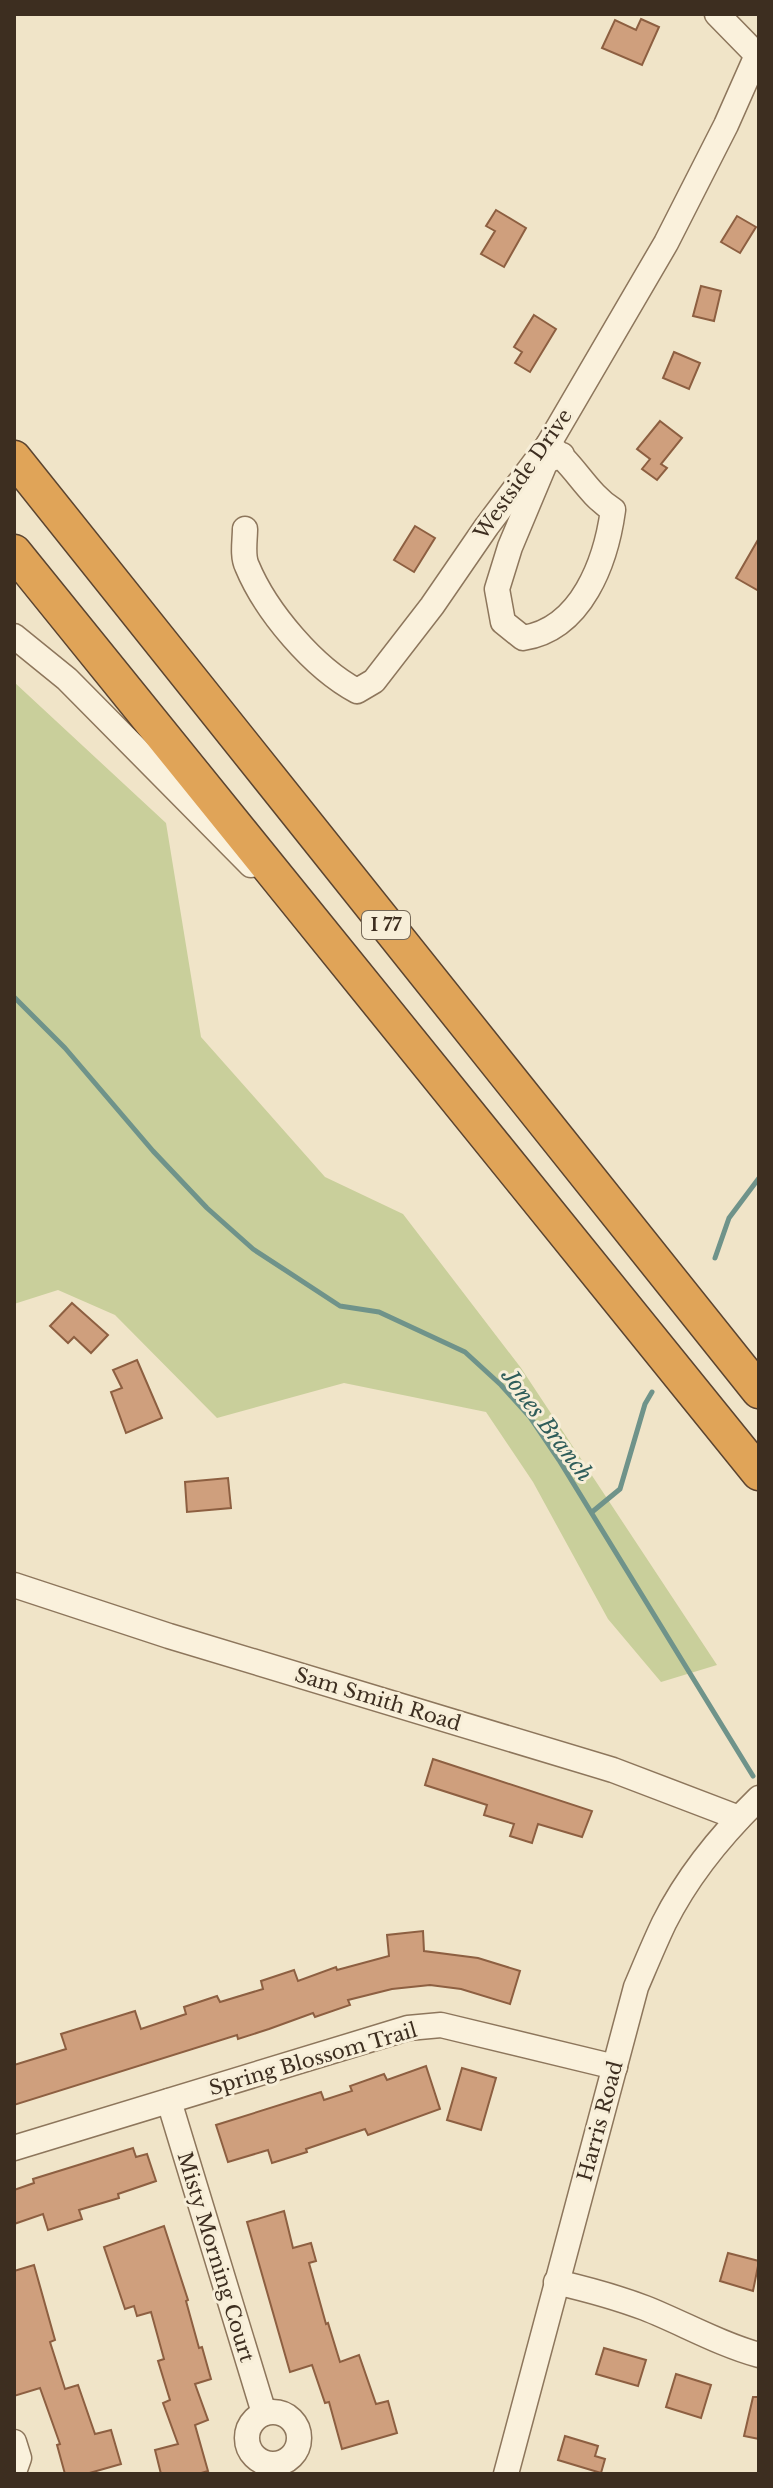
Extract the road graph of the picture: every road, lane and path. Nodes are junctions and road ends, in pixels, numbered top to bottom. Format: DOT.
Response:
graph roads {
  1 [pos="717,14"];
  2 [pos="758,56"];
  3 [pos="554,453"];
  4 [pos="14,458"];
  5 [pos="245,529"];
  6 [pos="14,552"];
  7 [pos="14,636"];
  8 [pos="306,913"];
  9 [pos="759,1391"];
  10 [pos="759,1473"];
  11 [pos="14,1585"];
  12 [pos="759,1798"];
  13 [pos="739,1818"];
  14 [pos="615,2067"];
  15 [pos="169,2101"];
  16 [pos="14,2148"];
  17 [pos="556,2282"];
  18 [pos="759,2355"];
  19 [pos="264,2413"];
  20 [pos="14,2442"];
  21 [pos="14,2472"];
  22 [pos="506,2474"];
  1 -- 2 [label="street"];
  2 -- 3 [label="street, Westside Drive"];
  3 -- 3 [label="street"];
  3 -- 5 [label="street, Westside Drive"];
  4 -- 9 [label="highway, I 77"];
  6 -- 8 [label="highway, I 77"];
  7 -- 8 [label="street"];
  8 -- 10 [label="highway, I 77"];
  11 -- 13 [label="street, Sam Smith Road"];
  12 -- 13 [label="street, Harris Road"];
  13 -- 14 [label="street, Harris Road"];
  14 -- 15 [label="street, Spring Blossom Trail"];
  14 -- 17 [label="street, Harris Road"];
  15 -- 16 [label="street, Spring Blossom Trail"];
  15 -- 19 [label="street, Misty Morning Court"];
  17 -- 18 [label="street"];
  17 -- 22 [label="street, Harris Road"];
  20 -- 21 [label="street"];
}
